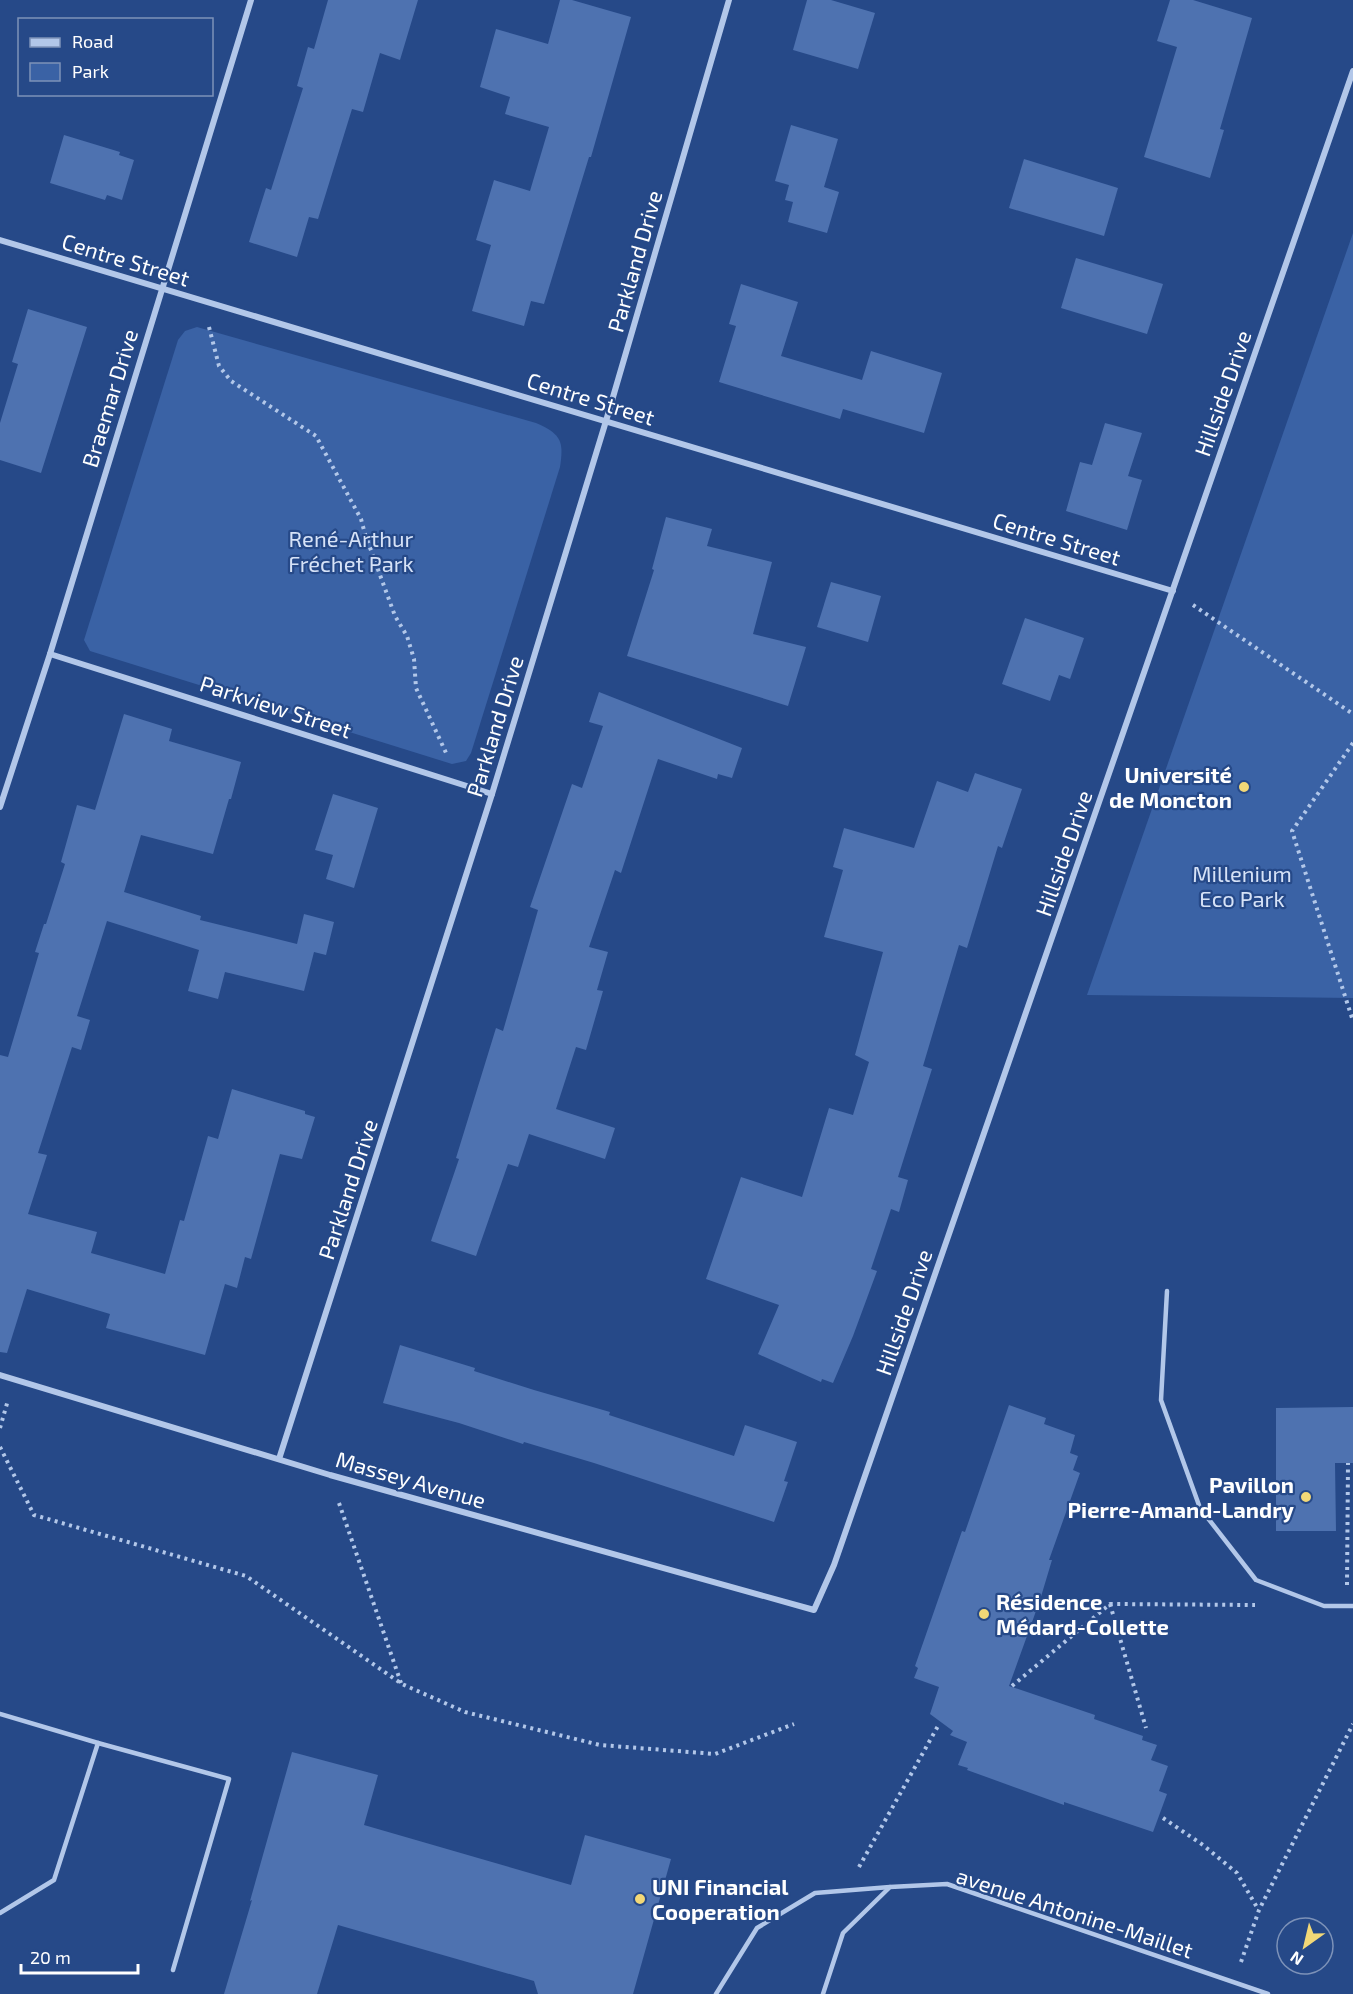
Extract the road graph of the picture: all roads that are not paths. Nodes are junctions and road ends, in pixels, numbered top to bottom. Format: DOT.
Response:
graph roads {
  1 [pos="251,0"];
  2 [pos="729,0"];
  3 [pos="1353,71"];
  4 [pos="0,240"];
  5 [pos="162,288"];
  6 [pos="606,421"];
  7 [pos="1173,591"];
  8 [pos="50,654"];
  9 [pos="492,794"];
  10 [pos="0,807"];
  11 [pos="1167,1291"];
  12 [pos="0,1375"];
  13 [pos="279,1460"];
  14 [pos="1353,1606"];
  15 [pos="814,1610"];
  16 [pos="0,1714"];
  17 [pos="98,1743"];
  18 [pos="890,1887"];
  19 [pos="0,1913"];
  20 [pos="173,1970"];
  21 [pos="716,1994"];
  22 [pos="823,1994"];
  23 [pos="1268,1994"];
  1 -- 5 [label="street, Braemar Drive"];
  2 -- 6 [label="street, Parkland Drive"];
  3 -- 7 [label="street, Hillside Drive"];
  4 -- 5 [label="street, Centre Street"];
  5 -- 6 [label="street, Centre Street"];
  5 -- 8 [label="street, Braemar Drive"];
  6 -- 7 [label="street, Centre Street"];
  6 -- 9 [label="street, Parkland Drive"];
  7 -- 15 [label="street, Hillside Drive"];
  8 -- 9 [label="street, Parkview Street"];
  8 -- 10 [label="street, Braemar Drive"];
  9 -- 13 [label="street, Parkland Drive"];
  11 -- 14 [label="lane"];
  12 -- 13 [label="street, Massey Avenue"];
  13 -- 15 [label="street, Massey Avenue"];
  16 -- 17 [label="lane"];
  17 -- 19 [label="lane"];
  17 -- 20 [label="lane"];
  18 -- 21 [label="lane, avenue Antonine-Maillet"];
  18 -- 22 [label="lane"];
  18 -- 23 [label="lane, avenue Antonine-Maillet"];
}
